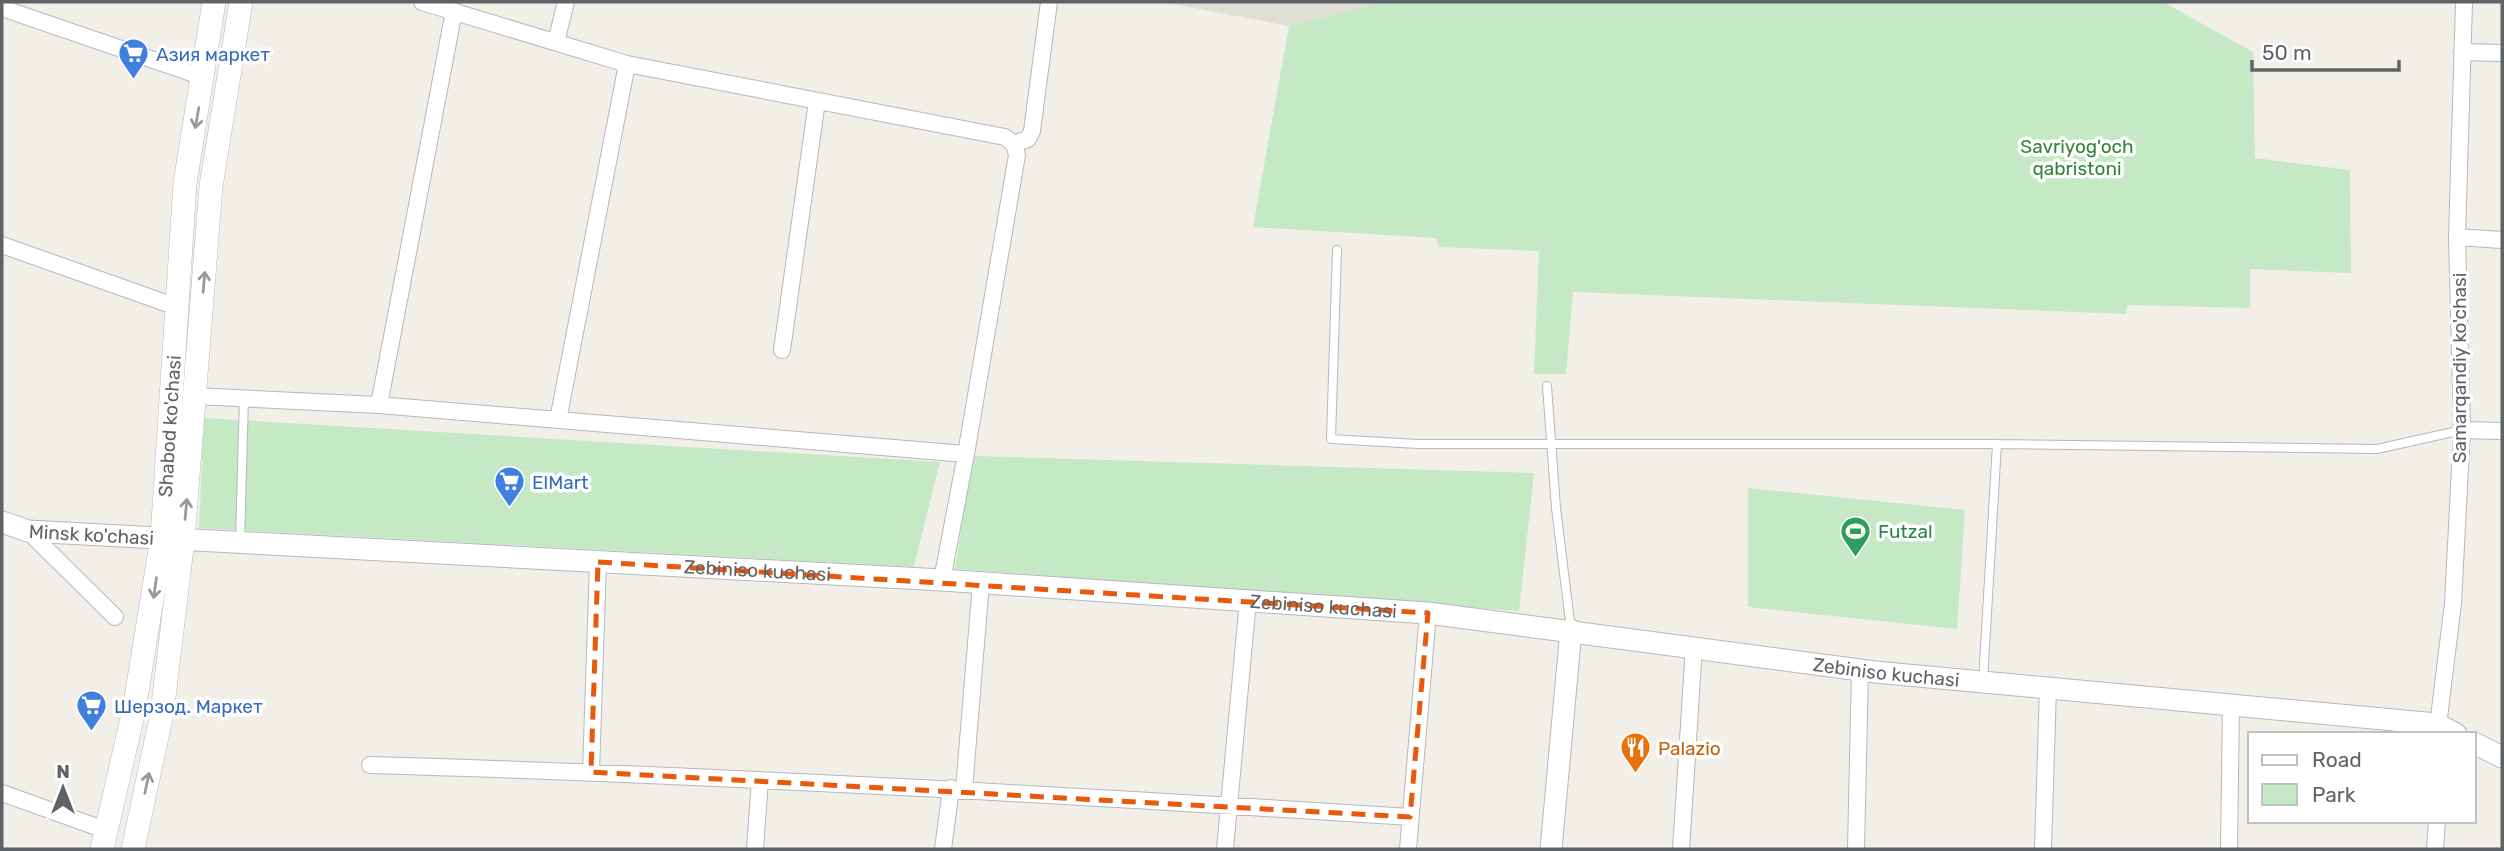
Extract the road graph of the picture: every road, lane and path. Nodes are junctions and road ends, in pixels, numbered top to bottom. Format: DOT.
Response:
graph roads {
  1 [pos="214,2"];
  2 [pos="242,2"];
  3 [pos="422,2"];
  4 [pos="566,2"];
  5 [pos="1049,2"];
  6 [pos="2464,2"];
  7 [pos="2,8"];
  8 [pos="454,11"];
  9 [pos="556,42"];
  10 [pos="2462,52"];
  11 [pos="2502,53"];
  12 [pos="627,64"];
  13 [pos="204,77"];
  14 [pos="817,101"];
  15 [pos="1014,144"];
  16 [pos="2458,237"];
  17 [pos="2502,240"];
  18 [pos="2,245"];
  19 [pos="1336,250"];
  20 [pos="177,307"];
  21 [pos="782,350"];
  22 [pos="1546,386"];
  23 [pos="195,396"];
  24 [pos="244,398"];
  25 [pos="379,405"];
  26 [pos="558,420"];
  27 [pos="2462,430"];
  28 [pos="2502,431"];
  29 [pos="1997,444"];
  30 [pos="1551,445"];
  31 [pos="966,454"];
  32 [pos="2,522"];
  33 [pos="28,531"];
  34 [pos="173,538"];
  35 [pos="240,542"];
  36 [pos="598,562"];
  37 [pos="942,580"];
  38 [pos="981,583"];
  39 [pos="1248,600"];
  40 [pos="1428,613"];
  41 [pos="115,617"];
  42 [pos="1571,630"];
  43 [pos="1694,647"];
  44 [pos="1860,669"];
  45 [pos="1983,681"];
  46 [pos="2048,687"];
  47 [pos="2231,704"];
  48 [pos="2443,731"];
  49 [pos="2476,744"];
  50 [pos="2502,757"];
  51 [pos="370,765"];
  52 [pos="591,772"];
  53 [pos="760,780"];
  54 [pos="957,788"];
  55 [pos="2,793"];
  56 [pos="1228,805"];
  57 [pos="1410,817"];
  58 [pos="2437,823"];
  59 [pos="105,840"];
  60 [pos="133,849"];
  61 [pos="755,849"];
  62 [pos="943,849"];
  63 [pos="1226,849"];
  64 [pos="1408,849"];
  65 [pos="1551,849"];
  66 [pos="1681,849"];
  67 [pos="1856,849"];
  68 [pos="2043,849"];
  69 [pos="2229,849"];
  70 [pos="2435,849"];
  1 -- 13 [label="main road, Shabod ko'chasi"];
  23 -- 2 [label="main road, Shabod ko'chasi, one-way"];
  3 -- 8 [label="street"];
  4 -- 9 [label="street"];
  5 -- 15 [label="street"];
  6 -- 10 [label="street, Samarqandiy ko'chasi"];
  7 -- 13 [label="street"];
  8 -- 9 [label="street"];
  8 -- 25 [label="street"];
  9 -- 12 [label="street"];
  10 -- 11 [label="street"];
  10 -- 16 [label="street, Samarqandiy ko'chasi"];
  12 -- 14 [label="street"];
  12 -- 26 [label="street"];
  13 -- 20 [label="main road, Shabod ko'chasi, one-way"];
  14 -- 15 [label="street"];
  14 -- 21 [label="street"];
  15 -- 31 [label="street"];
  16 -- 17 [label="street"];
  16 -- 27 [label="street, Samarqandiy ko'chasi"];
  18 -- 20 [label="street"];
  19 -- 30 [label="lane"];
  20 -- 34 [label="main road, Shabod ko'chasi"];
  22 -- 30 [label="lane"];
  23 -- 24 [label="street"];
  34 -- 23 [label="main road, Shabod ko'chasi, one-way"];
  24 -- 25 [label="street"];
  24 -- 35 [label="lane"];
  25 -- 26 [label="street"];
  26 -- 31 [label="street"];
  27 -- 28 [label="street"];
  27 -- 29 [label="lane"];
  27 -- 48 [label="street, Samarqandiy ko'chasi"];
  29 -- 30 [label="lane"];
  29 -- 45 [label="lane"];
  30 -- 42 [label="lane"];
  31 -- 37 [label="street"];
  32 -- 33 [label="street, Minsk ko'chasi"];
  33 -- 34 [label="street, Minsk ko'chasi"];
  33 -- 41 [label="street"];
  34 -- 35 [label="street, Zebiniso kuchasi"];
  34 -- 59 [label="main road, Shabod ko'chasi, one-way"];
  60 -- 34 [label="main road, Shabod ko'chasi, one-way"];
  35 -- 36 [label="street, Zebiniso kuchasi"];
  36 -- 37 [label="street, Zebiniso kuchasi"];
  36 -- 52 [label="street"];
  37 -- 38 [label="street, Zebiniso kuchasi"];
  38 -- 39 [label="street, Zebiniso kuchasi"];
  38 -- 54 [label="street"];
  39 -- 40 [label="street, Zebiniso kuchasi"];
  39 -- 56 [label="street"];
  40 -- 42 [label="street, Zebiniso kuchasi"];
  40 -- 57 [label="street"];
  42 -- 43 [label="street, Zebiniso kuchasi"];
  42 -- 65 [label="street"];
  43 -- 44 [label="street, Zebiniso kuchasi"];
  43 -- 66 [label="street"];
  44 -- 45 [label="street, Zebiniso kuchasi"];
  44 -- 67 [label="street"];
  45 -- 46 [label="street, Zebiniso kuchasi"];
  46 -- 47 [label="street, Zebiniso kuchasi"];
  46 -- 68 [label="street"];
  47 -- 48 [label="street, Zebiniso kuchasi"];
  47 -- 69 [label="street"];
  49 -- 50 [label="street"];
  51 -- 52 [label="street"];
  52 -- 53 [label="street"];
  53 -- 54 [label="street"];
  53 -- 61 [label="street"];
  54 -- 56 [label="street"];
  54 -- 62 [label="street"];
  55 -- 59 [label="street"];
  56 -- 57 [label="street"];
  56 -- 63 [label="street"];
  57 -- 64 [label="street"];
  58 -- 70 [label="street"];
}
